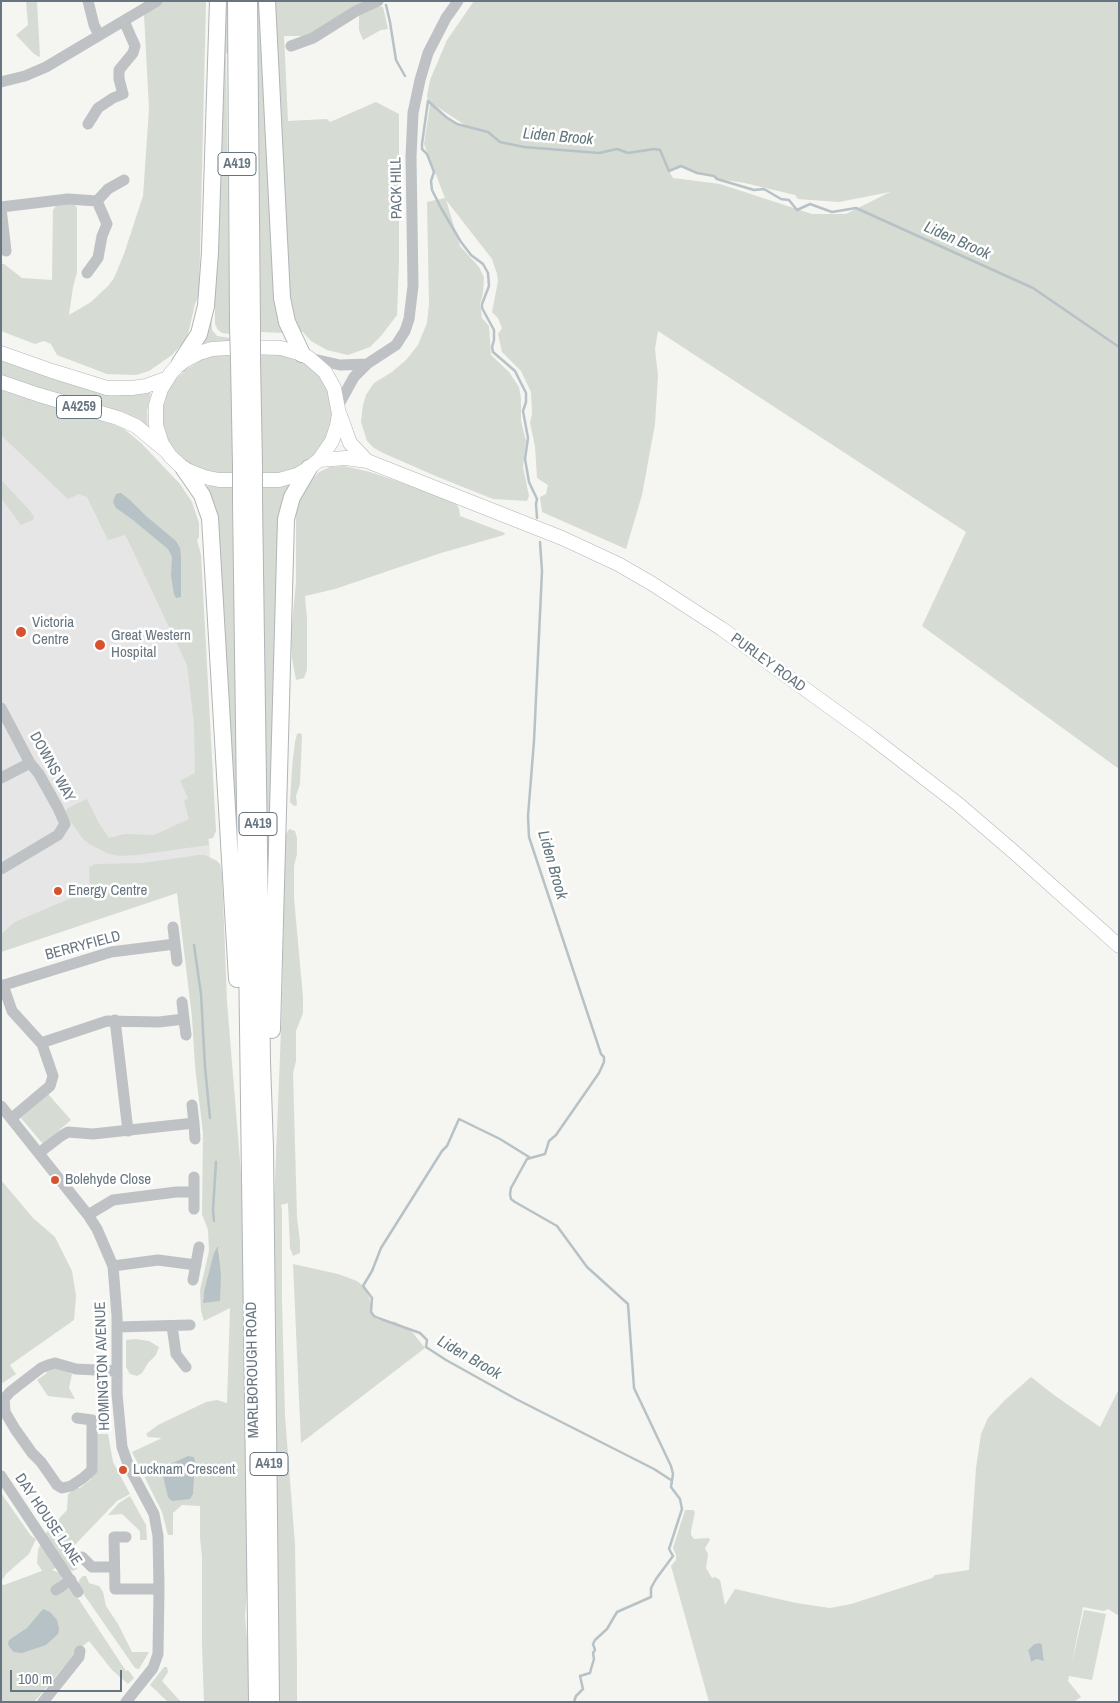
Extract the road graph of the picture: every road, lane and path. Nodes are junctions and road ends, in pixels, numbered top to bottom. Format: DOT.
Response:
graph roads {
  1 [pos="88,1"];
  2 [pos="157,1"];
  3 [pos="218,1"];
  4 [pos="236,1"];
  5 [pos="249,1"];
  6 [pos="267,1"];
  7 [pos="378,1"];
  8 [pos="458,1"];
  9 [pos="124,22"];
  10 [pos="99,36"];
  11 [pos="295,42"];
  12 [pos="1,82"];
  13 [pos="88,124"];
  14 [pos="124,180"];
  15 [pos="97,201"];
  16 [pos="1,208"];
  17 [pos="6,251"];
  18 [pos="87,273"];
  19 [pos="245,326"];
  20 [pos="1,354"];
  21 [pos="306,356"];
  22 [pos="180,363"];
  23 [pos="367,364"];
  24 [pos="166,379"];
  25 [pos="1,382"];
  26 [pos="339,410"];
  27 [pos="166,450"];
  28 [pos="366,461"];
  29 [pos="314,464"];
  30 [pos="184,469"];
  31 [pos="248,500"];
  32 [pos="1,708"];
  33 [pos="30,763"];
  34 [pos="1,778"];
  35 [pos="1,869"];
  36 [pos="173,927"];
  37 [pos="175,944"];
  38 [pos="1119,946"];
  39 [pos="177,961"];
  40 [pos="2,986"];
  41 [pos="182,1002"];
  42 [pos="184,1019"];
  43 [pos="115,1020"];
  44 [pos="186,1035"];
  45 [pos="41,1043"];
  46 [pos="192,1105"];
  47 [pos="1,1106"];
  48 [pos="12,1118"];
  49 [pos="194,1123"];
  50 [pos="249,1128"];
  51 [pos="128,1131"];
  52 [pos="195,1139"];
  53 [pos="265,1148"];
  54 [pos="39,1153"];
  55 [pos="194,1177"];
  56 [pos="193,1192"];
  57 [pos="194,1209"];
  58 [pos="88,1215"];
  59 [pos="199,1247"];
  60 [pos="196,1265"];
  61 [pos="113,1266"];
  62 [pos="193,1280"];
  63 [pos="190,1325"];
  64 [pos="172,1326"];
  65 [pos="117,1327"];
  66 [pos="186,1367"];
  67 [pos="116,1371"];
  68 [pos="77,1418"];
  69 [pos="1,1476"];
  70 [pos="126,1537"];
  71 [pos="82,1557"];
  72 [pos="114,1567"];
  73 [pos="70,1580"];
  74 [pos="160,1589"];
  75 [pos="56,1590"];
  76 [pos="78,1592"];
  77 [pos="80,1651"];
  78 [pos="50,1699"];
  79 [pos="126,1702"];
  80 [pos="257,1702"];
  81 [pos="271,1702"];
  1 -- 10 [label="street"];
  2 -- 9 [label="street"];
  3 -- 22 [label="highway, A419"];
  4 -- 19 [label="highway, A419"];
  5 -- 19 [label="highway, A419"];
  6 -- 21 [label="highway, A419"];
  7 -- 11 [label="street"];
  8 -- 23 [label="street, PACK HILL"];
  9 -- 10 [label="street"];
  9 -- 13 [label="street"];
  10 -- 12 [label="street"];
  14 -- 15 [label="street"];
  15 -- 16 [label="street"];
  15 -- 18 [label="street"];
  16 -- 17 [label="street"];
  19 -- 31 [label="highway, A419, bridge"];
  20 -- 24 [label="main road, A4259"];
  21 -- 22 [label="main road"];
  21 -- 23 [label="street"];
  21 -- 26 [label="main road"];
  22 -- 24 [label="main road"];
  23 -- 26 [label="street, PACK HILL"];
  24 -- 27 [label="main road"];
  25 -- 27 [label="main road, A4259"];
  26 -- 28 [label="main road, PURLEY ROAD"];
  26 -- 29 [label="main road"];
  27 -- 30 [label="main road"];
  28 -- 29 [label="main road, PURLEY ROAD"];
  28 -- 38 [label="main road, PURLEY ROAD"];
  29 -- 30 [label="main road"];
  29 -- 53 [label="highway, A419"];
  30 -- 50 [label="highway, A419"];
  31 -- 50 [label="highway, A419"];
  31 -- 53 [label="highway, A419"];
  32 -- 33 [label="street, DOWNS WAY"];
  33 -- 34 [label="street"];
  33 -- 35 [label="street, DOWNS WAY"];
  36 -- 37 [label="street"];
  37 -- 39 [label="street"];
  37 -- 40 [label="street, BERRYFIELD"];
  40 -- 45 [label="street"];
  41 -- 42 [label="street"];
  42 -- 43 [label="street"];
  42 -- 44 [label="street"];
  43 -- 45 [label="street"];
  43 -- 51 [label="street"];
  45 -- 48 [label="street"];
  46 -- 49 [label="street"];
  47 -- 48 [label="street, HOMINGTON AVENUE"];
  48 -- 54 [label="street, HOMINGTON AVENUE"];
  49 -- 51 [label="street"];
  49 -- 52 [label="street"];
  50 -- 80 [label="highway, MARLBOROUGH ROAD / A419"];
  51 -- 54 [label="street"];
  53 -- 81 [label="highway, MARLBOROUGH ROAD / A419"];
  54 -- 58 [label="street, HOMINGTON AVENUE"];
  55 -- 56 [label="street"];
  56 -- 57 [label="street"];
  56 -- 58 [label="street"];
  58 -- 61 [label="street, HOMINGTON AVENUE"];
  59 -- 60 [label="street"];
  60 -- 61 [label="street"];
  60 -- 62 [label="street"];
  61 -- 65 [label="street, HOMINGTON AVENUE"];
  63 -- 64 [label="street"];
  64 -- 65 [label="street"];
  64 -- 66 [label="street"];
  65 -- 67 [label="street, HOMINGTON AVENUE"];
  67 -- 68 [label="street"];
  67 -- 74 [label="street, HOMINGTON AVENUE"];
  69 -- 73 [label="street, DAY HOUSE LANE"];
  70 -- 72 [label="street"];
  71 -- 72 [label="street"];
  72 -- 74 [label="street"];
  73 -- 75 [label="street, DAY HOUSE LANE"];
  73 -- 76 [label="street, DAY HOUSE LANE"];
  74 -- 79 [label="street, HOMINGTON AVENUE"];
  77 -- 78 [label="street"];
}
